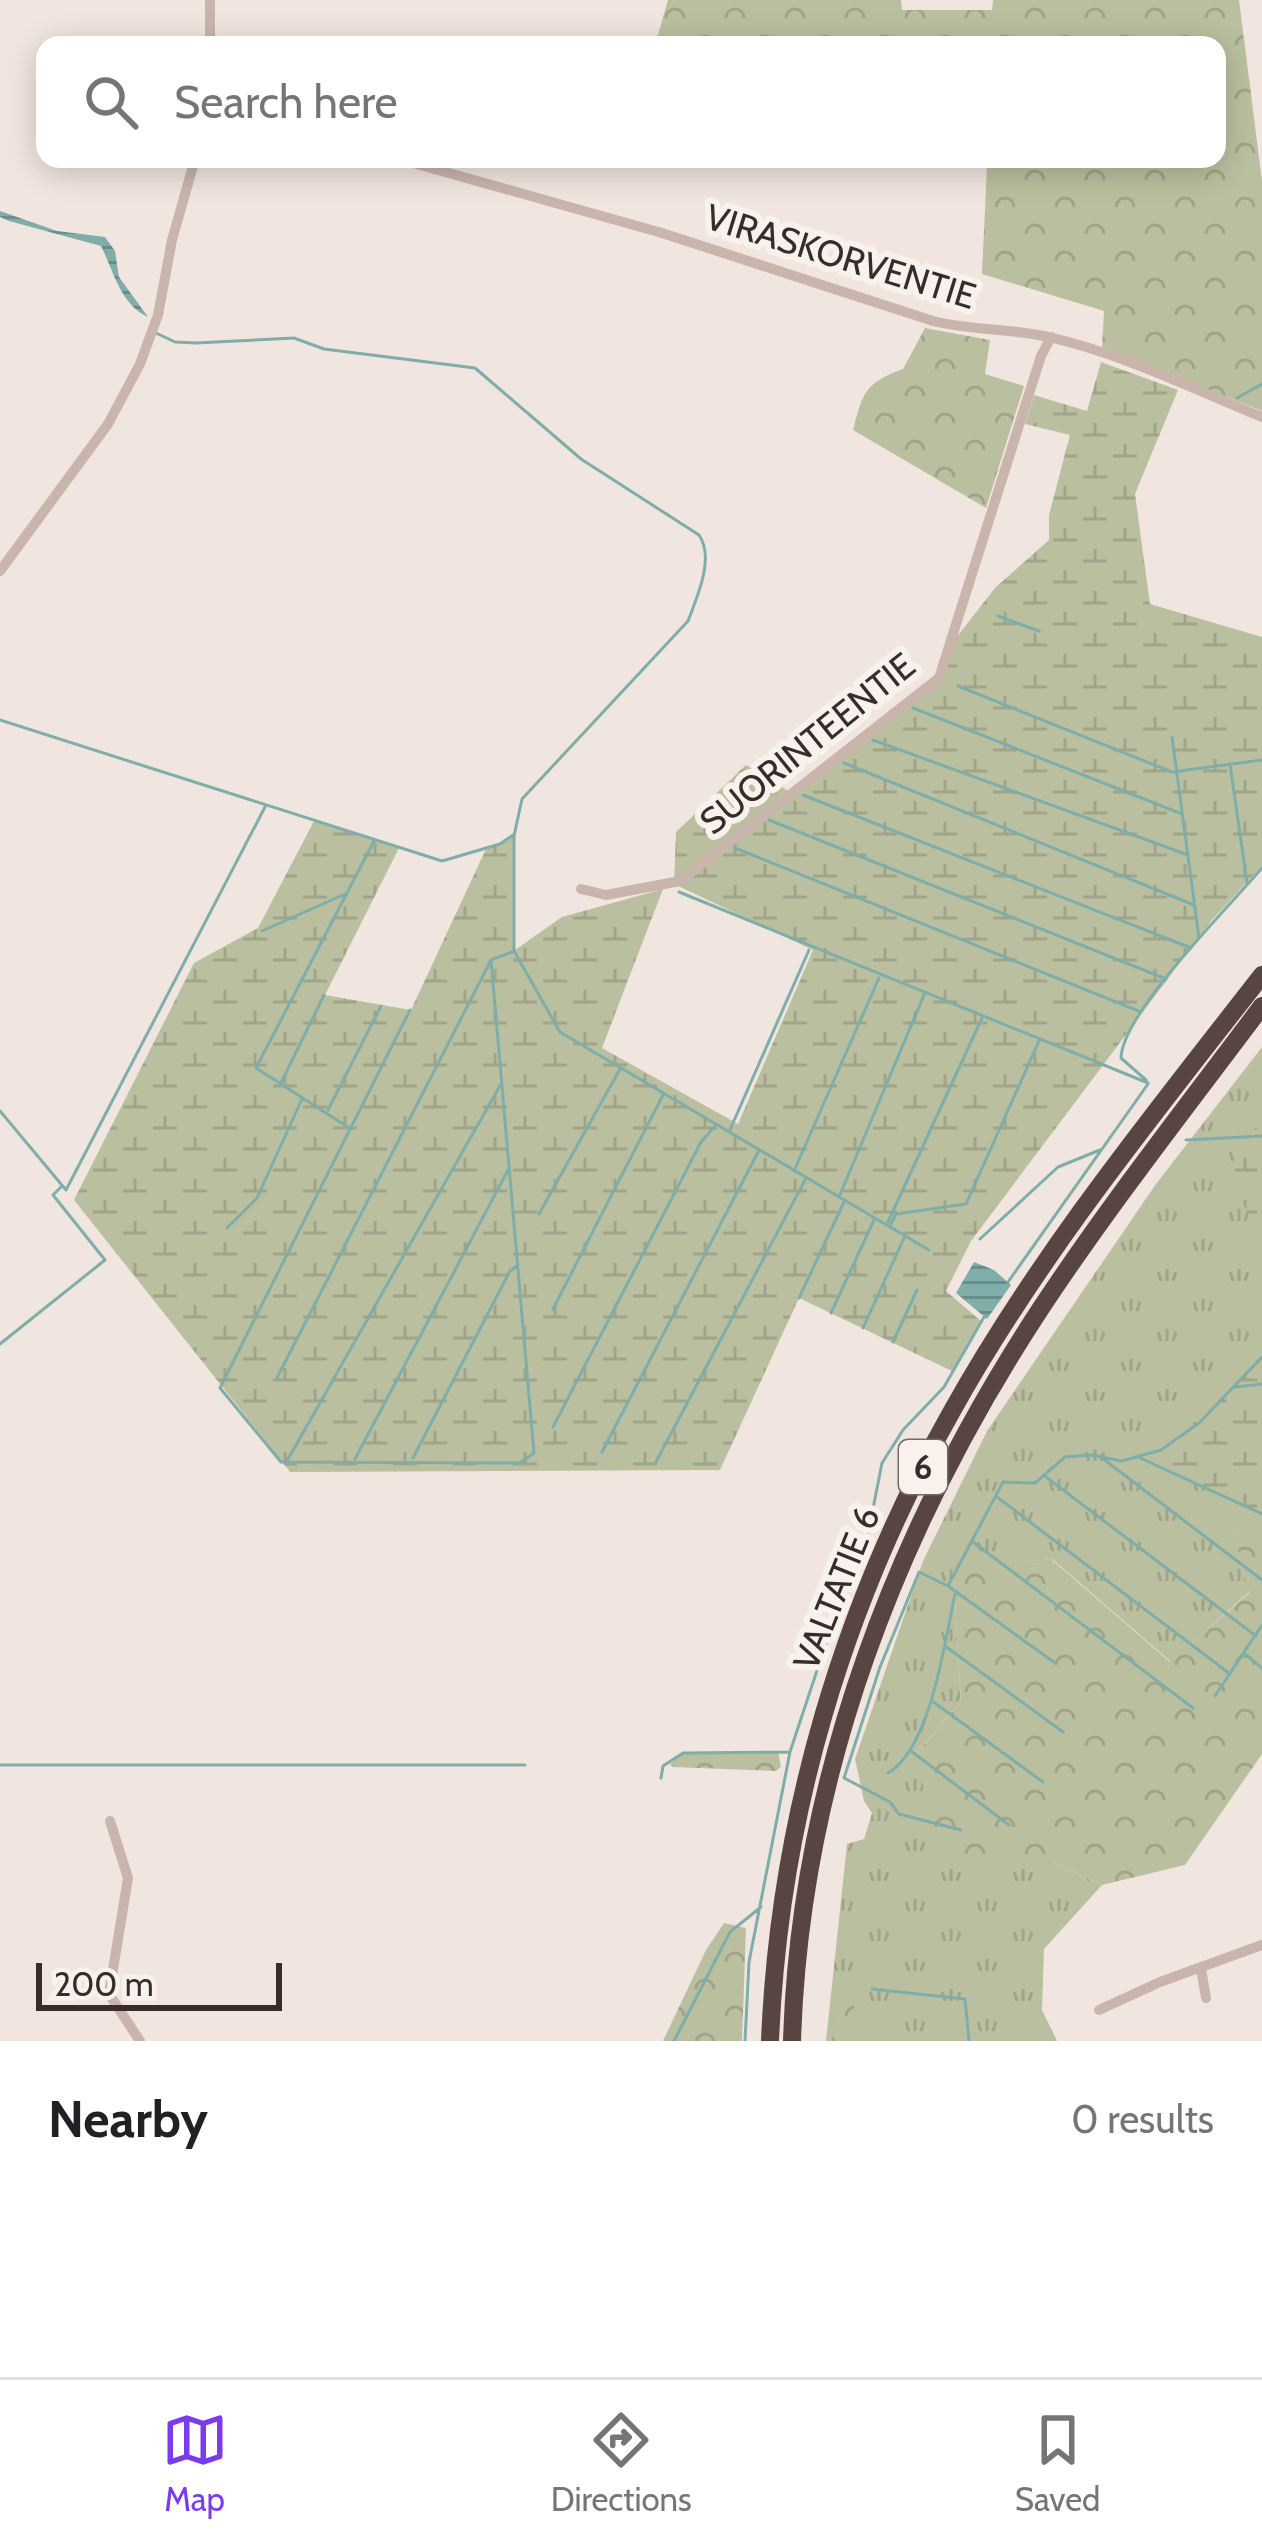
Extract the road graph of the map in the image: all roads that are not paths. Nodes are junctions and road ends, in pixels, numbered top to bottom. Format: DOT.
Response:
graph roads {
  1 [pos="210,0"];
  2 [pos="210,36"];
  3 [pos="192,168"];
  4 [pos="431,168"];
  5 [pos="1051,337"];
  6 [pos="1262,417"];
  7 [pos="0,572"];
  8 [pos="581,890"];
  9 [pos="1262,975"];
  10 [pos="1262,1006"];
  11 [pos="110,1822"];
  12 [pos="1262,1946"];
  13 [pos="1201,1969"];
  14 [pos="1207,1998"];
  15 [pos="1099,2011"];
  16 [pos="140,2041"];
  17 [pos="770,2041"];
  18 [pos="791,2041"];
  1 -- 2 [label="street"];
  3 -- 7 [label="street"];
  4 -- 5 [label="street, VIRASKORVENTIE"];
  5 -- 6 [label="street, VIRASKORVENTIE"];
  5 -- 8 [label="street, SUORINTEENTIE"];
  9 -- 17 [label="highway, VALTATIE 6 / 6"];
  10 -- 18 [label="highway, VALTATIE 6 / 6"];
  11 -- 16 [label="street"];
  12 -- 13 [label="street"];
  13 -- 14 [label="street"];
  13 -- 15 [label="street"];
}
